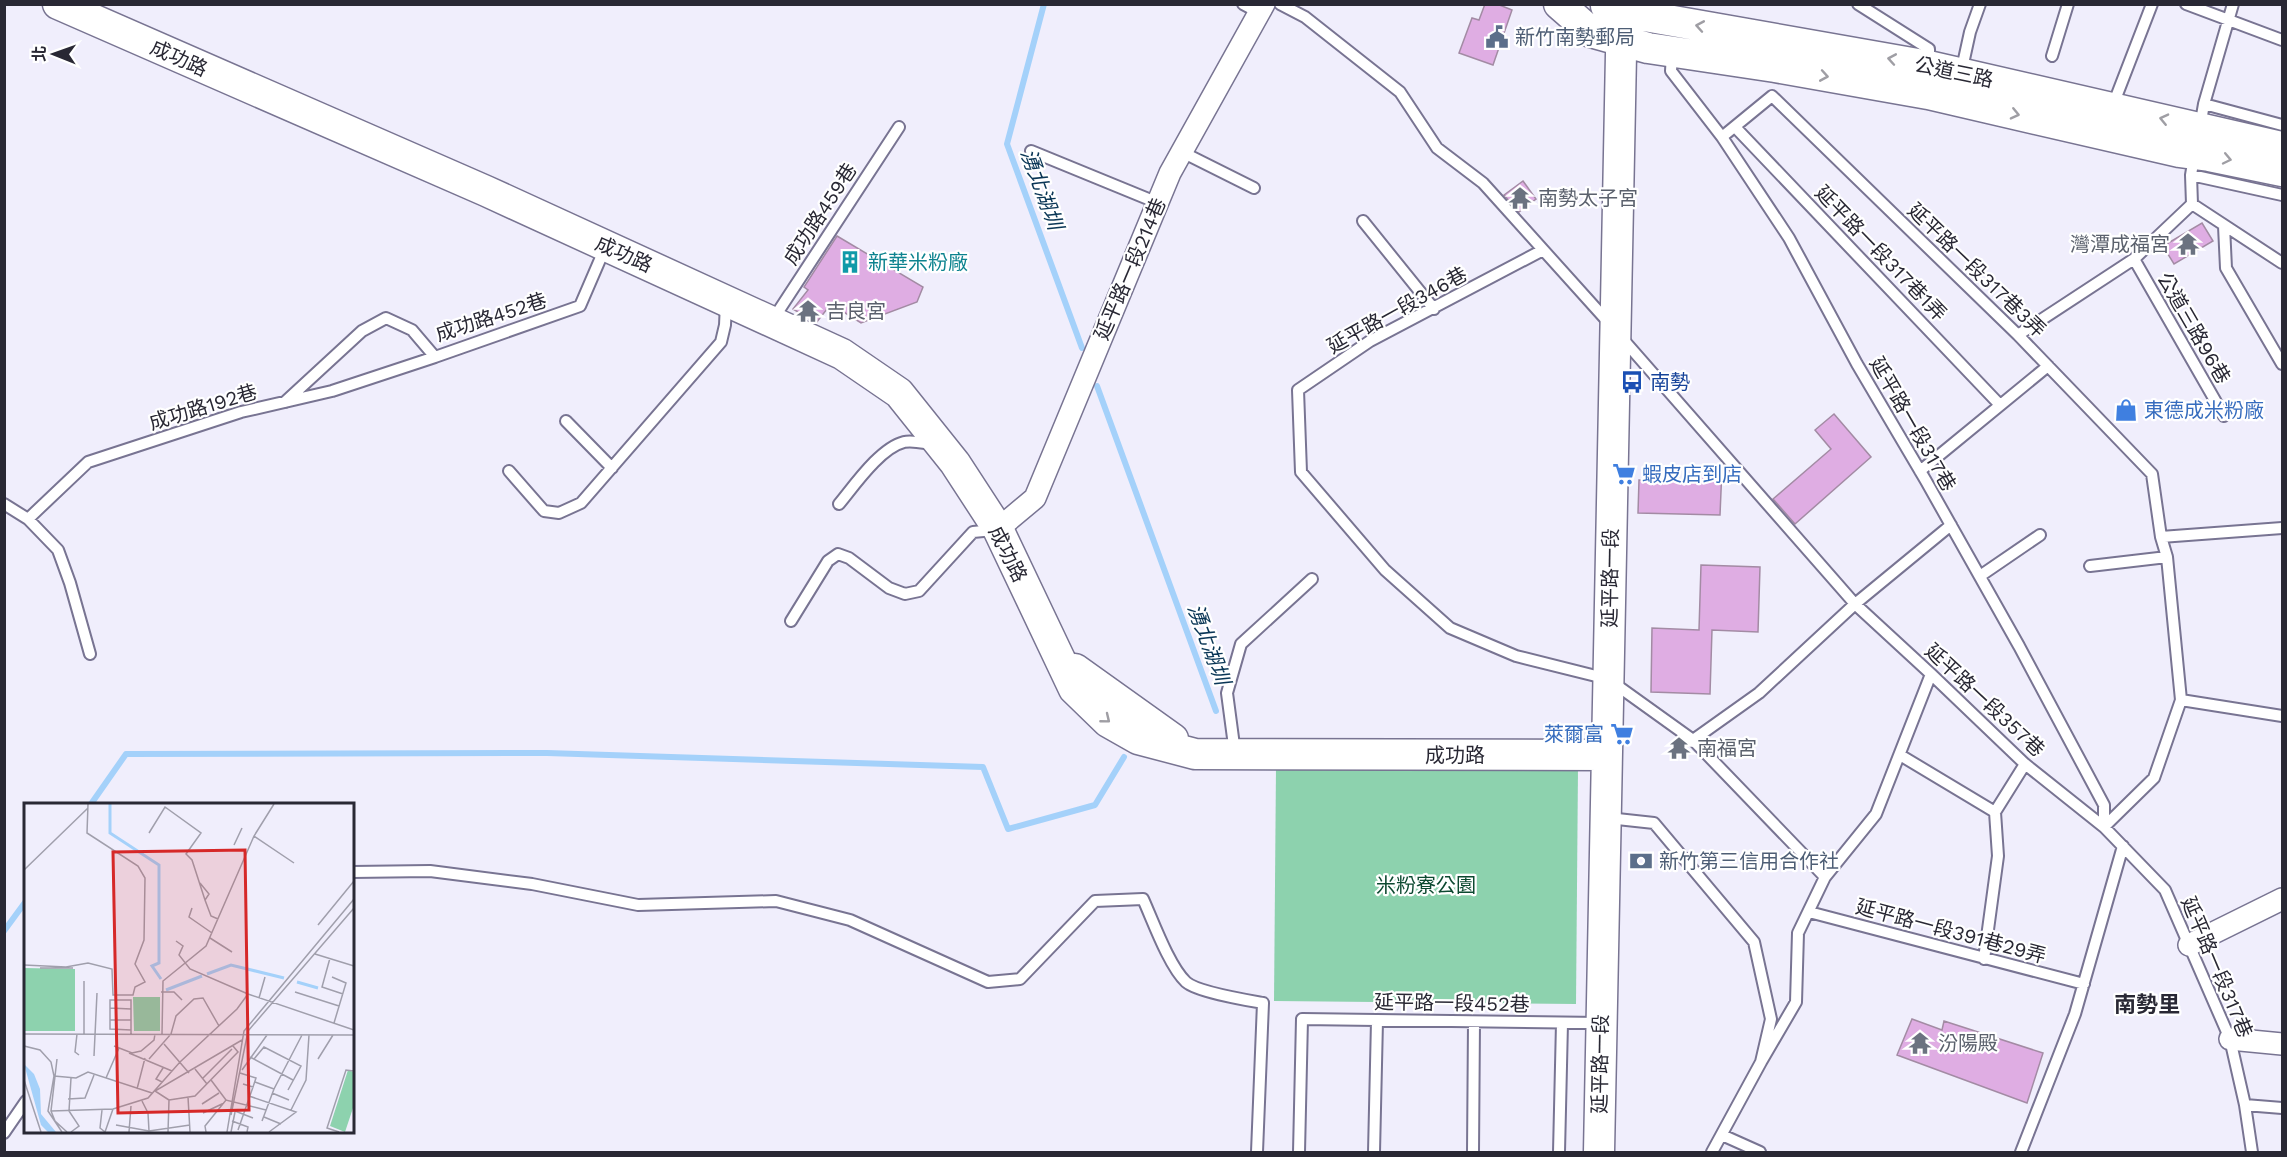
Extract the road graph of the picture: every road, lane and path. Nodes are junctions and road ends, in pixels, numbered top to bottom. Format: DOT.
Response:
graph roads {
  1 [pos="58,4"];
  2 [pos="1280,4"];
  3 [pos="1559,4"];
  4 [pos="1858,4"];
  5 [pos="1980,4"];
  6 [pos="2068,4"];
  7 [pos="2152,4"];
  8 [pos="2186,4"];
  9 [pos="2233,4"];
  10 [pos="1256,7"];
  11 [pos="1617,16"];
  12 [pos="2228,19"];
  13 [pos="2283,40"];
  14 [pos="1672,51"];
  15 [pos="2052,56"];
  16 [pos="1929,66"];
  17 [pos="1961,73"];
  18 [pos="1774,83"];
  19 [pos="2112,107"];
  20 [pos="2283,125"];
  21 [pos="899,127"];
  22 [pos="1735,127"];
  23 [pos="1722,137"];
  24 [pos="2197,140"];
  25 [pos="2283,147"];
  26 [pos="1031,151"];
  27 [pos="1182,152"];
  28 [pos="2283,171"];
  29 [pos="1254,188"];
  30 [pos="2283,195"];
  31 [pos="1158,203"];
  32 [pos="2192,204"];
  33 [pos="1363,221"];
  34 [pos="2224,226"];
  35 [pos="606,246"];
  36 [pos="1543,250"];
  37 [pos="2134,259"];
  38 [pos="2283,263"];
  39 [pos="726,300"];
  40 [pos="1434,309"];
  41 [pos="772,321"];
  42 [pos="1615,329"];
  43 [pos="2018,335"];
  44 [pos="435,357"];
  45 [pos="2283,364"];
  46 [pos="2048,366"];
  47 [pos="285,403"];
  48 [pos="2001,405"];
  49 [pos="2223,416"];
  50 [pos="566,421"];
  51 [pos="942,444"];
  52 [pos="612,468"];
  53 [pos="508,471"];
  54 [pos="1920,471"];
  55 [pos="4,504"];
  56 [pos="839,504"];
  57 [pos="28,519"];
  58 [pos="1951,525"];
  59 [pos="2283,528"];
  60 [pos="998,530"];
  61 [pos="2040,535"];
  62 [pos="2161,537"];
  63 [pos="2168,557"];
  64 [pos="2090,566"];
  65 [pos="1980,576"];
  66 [pos="1312,579"];
  67 [pos="1855,604"];
  68 [pos="791,621"];
  69 [pos="90,654"];
  70 [pos="1931,674"];
  71 [pos="1608,679"];
  72 [pos="2181,700"];
  73 [pos="2283,716"];
  74 [pos="1694,740"];
  75 [pos="1234,754"];
  76 [pos="1606,755"];
  77 [pos="1900,755"];
  78 [pos="2025,764"];
  79 [pos="1995,812"];
  80 [pos="1605,818"];
  81 [pos="2104,828"];
  82 [pos="2123,846"];
  83 [pos="354,872"];
  84 [pos="1826,877"];
  85 [pos="2283,899"];
  86 [pos="1809,912"];
  87 [pos="2189,945"];
  88 [pos="1984,959"];
  89 [pos="2084,984"];
  90 [pos="1377,1021"];
  91 [pos="1474,1022"];
  92 [pos="1562,1023"];
  93 [pos="1601,1023"];
  94 [pos="2230,1039"];
  95 [pos="2283,1044"];
  96 [pos="1761,1062"];
  97 [pos="24,1104"];
  98 [pos="2245,1106"];
  99 [pos="2283,1108"];
  100 [pos="4,1133"];
  101 [pos="1722,1135"];
  102 [pos="1257,1152"];
  103 [pos="1299,1152"];
  104 [pos="1374,1152"];
  105 [pos="1473,1152"];
  106 [pos="1559,1152"];
  107 [pos="1599,1152"];
  108 [pos="1712,1152"];
  109 [pos="1760,1152"];
  110 [pos="2021,1152"];
  111 [pos="2252,1152"];
  1 -- 35 [label="street, 成功路"];
  2 -- 36 [label="lane, 延平路一段357巷"];
  3 -- 11 [label="street"];
  4 -- 16 [label="lane"];
  5 -- 17 [label="lane"];
  6 -- 15 [label="lane"];
  7 -- 19 [label="lane"];
  8 -- 12 [label="lane"];
  9 -- 12 [label="lane"];
  10 -- 27 [label="street, 延平路一段214巷"];
  11 -- 14 [label="street, 公道三路"];
  16 -- 11 [label="street, 公道三路, one-way"];
  11 -- 42 [label="street, 延平路一段"];
  12 -- 13 [label="lane"];
  12 -- 24 [label="lane"];
  14 -- 18 [label="street, 公道三路"];
  14 -- 23 [label="lane, 延平路一段317巷"];
  16 -- 17 [label="street, 公道三路"];
  17 -- 19 [label="street, 公道三路"];
  18 -- 22 [label="lane"];
  18 -- 24 [label="street, 公道三路, one-way"];
  18 -- 43 [label="lane, 延平路一段317巷3弄"];
  24 -- 19 [label="street, 公道三路, one-way"];
  20 -- 24 [label="lane, 公道三路"];
  21 -- 41 [label="lane, 成功路459巷"];
  22 -- 23 [label="lane"];
  22 -- 48 [label="lane, 延平路一段317巷1弄"];
  23 -- 54 [label="lane, 延平路一段317巷"];
  24 -- 25 [label="street, 公道三路"];
  24 -- 28 [label="street, 公道三路, one-way"];
  24 -- 30 [label="lane, 公道三路"];
  24 -- 32 [label="lane"];
  26 -- 31 [label="lane"];
  27 -- 29 [label="lane"];
  27 -- 31 [label="street, 延平路一段214巷"];
  31 -- 60 [label="street, 延平路一段214巷"];
  32 -- 34 [label="lane"];
  32 -- 37 [label="lane"];
  33 -- 40 [label="lane"];
  34 -- 38 [label="lane"];
  34 -- 45 [label="lane"];
  35 -- 39 [label="street, 成功路"];
  35 -- 44 [label="lane, 成功路452巷"];
  36 -- 40 [label="lane, 延平路一段346巷"];
  36 -- 42 [label="lane, 延平路一段357巷"];
  37 -- 43 [label="lane"];
  37 -- 49 [label="lane, 公道三路96巷"];
  39 -- 41 [label="street, 成功路"];
  39 -- 52 [label="lane"];
  40 -- 71 [label="lane, 延平路一段346巷"];
  41 -- 51 [label="street, 成功路"];
  42 -- 67 [label="lane, 延平路一段357巷"];
  42 -- 71 [label="street, 延平路一段"];
  43 -- 46 [label="lane, 延平路一段317巷3弄"];
  44 -- 47 [label="lane, 成功路192巷"];
  44 -- 47 [label="lane, 成功路452巷"];
  46 -- 48 [label="lane"];
  46 -- 62 [label="lane, 延平路一段317巷3弄"];
  47 -- 57 [label="lane, 成功路192巷"];
  48 -- 54 [label="lane"];
  50 -- 52 [label="lane"];
  51 -- 56 [label="lane"];
  51 -- 60 [label="street, 成功路"];
  52 -- 53 [label="lane"];
  54 -- 58 [label="lane, 延平路一段317巷"];
  55 -- 57 [label="lane"];
  57 -- 69 [label="lane"];
  58 -- 65 [label="lane, 延平路一段317巷"];
  58 -- 67 [label="lane"];
  59 -- 62 [label="lane"];
  60 -- 68 [label="lane"];
  60 -- 75 [label="street, 成功路"];
  61 -- 65 [label="lane"];
  62 -- 63 [label="lane, 延平路一段317巷3弄"];
  63 -- 64 [label="lane"];
  63 -- 72 [label="lane, 延平路一段317巷3弄"];
  65 -- 81 [label="lane, 延平路一段317巷"];
  66 -- 75 [label="lane"];
  67 -- 70 [label="lane, 延平路一段357巷"];
  67 -- 74 [label="lane"];
  70 -- 77 [label="lane"];
  70 -- 78 [label="lane, 延平路一段357巷"];
  71 -- 74 [label="lane"];
  71 -- 76 [label="street, 延平路一段"];
  72 -- 73 [label="lane"];
  72 -- 81 [label="lane"];
  74 -- 84 [label="lane"];
  75 -- 76 [label="street, 成功路"];
  76 -- 80 [label="street, 延平路一段"];
  77 -- 79 [label="lane"];
  77 -- 84 [label="lane"];
  78 -- 79 [label="lane"];
  78 -- 81 [label="lane, 延平路一段357巷"];
  79 -- 88 [label="lane"];
  80 -- 93 [label="street, 延平路一段"];
  80 -- 96 [label="lane"];
  81 -- 82 [label="lane, 延平路一段357巷"];
  82 -- 87 [label="lane, 延平路一段317巷"];
  82 -- 89 [label="lane"];
  83 -- 102 [label="lane"];
  84 -- 86 [label="lane"];
  85 -- 87 [label="street"];
  86 -- 88 [label="lane, 延平路一段391巷29弄"];
  86 -- 96 [label="lane"];
  87 -- 94 [label="lane, 延平路一段317巷"];
  88 -- 89 [label="lane, 延平路一段391巷29弄"];
  89 -- 110 [label="lane"];
  90 -- 91 [label="lane, 延平路一段452巷"];
  90 -- 103 [label="lane, 延平路一段452巷"];
  90 -- 104 [label="lane"];
  91 -- 92 [label="lane, 延平路一段452巷"];
  91 -- 105 [label="lane"];
  92 -- 93 [label="lane, 延平路一段452巷"];
  92 -- 106 [label="lane"];
  93 -- 107 [label="street, 延平路一段"];
  94 -- 95 [label="street"];
  94 -- 98 [label="lane, 延平路一段317巷"];
  96 -- 101 [label="lane"];
  97 -- 100 [label="lane"];
  98 -- 99 [label="lane"];
  98 -- 111 [label="lane, 延平路一段317巷"];
  101 -- 108 [label="lane"];
  101 -- 109 [label="lane"];
}
